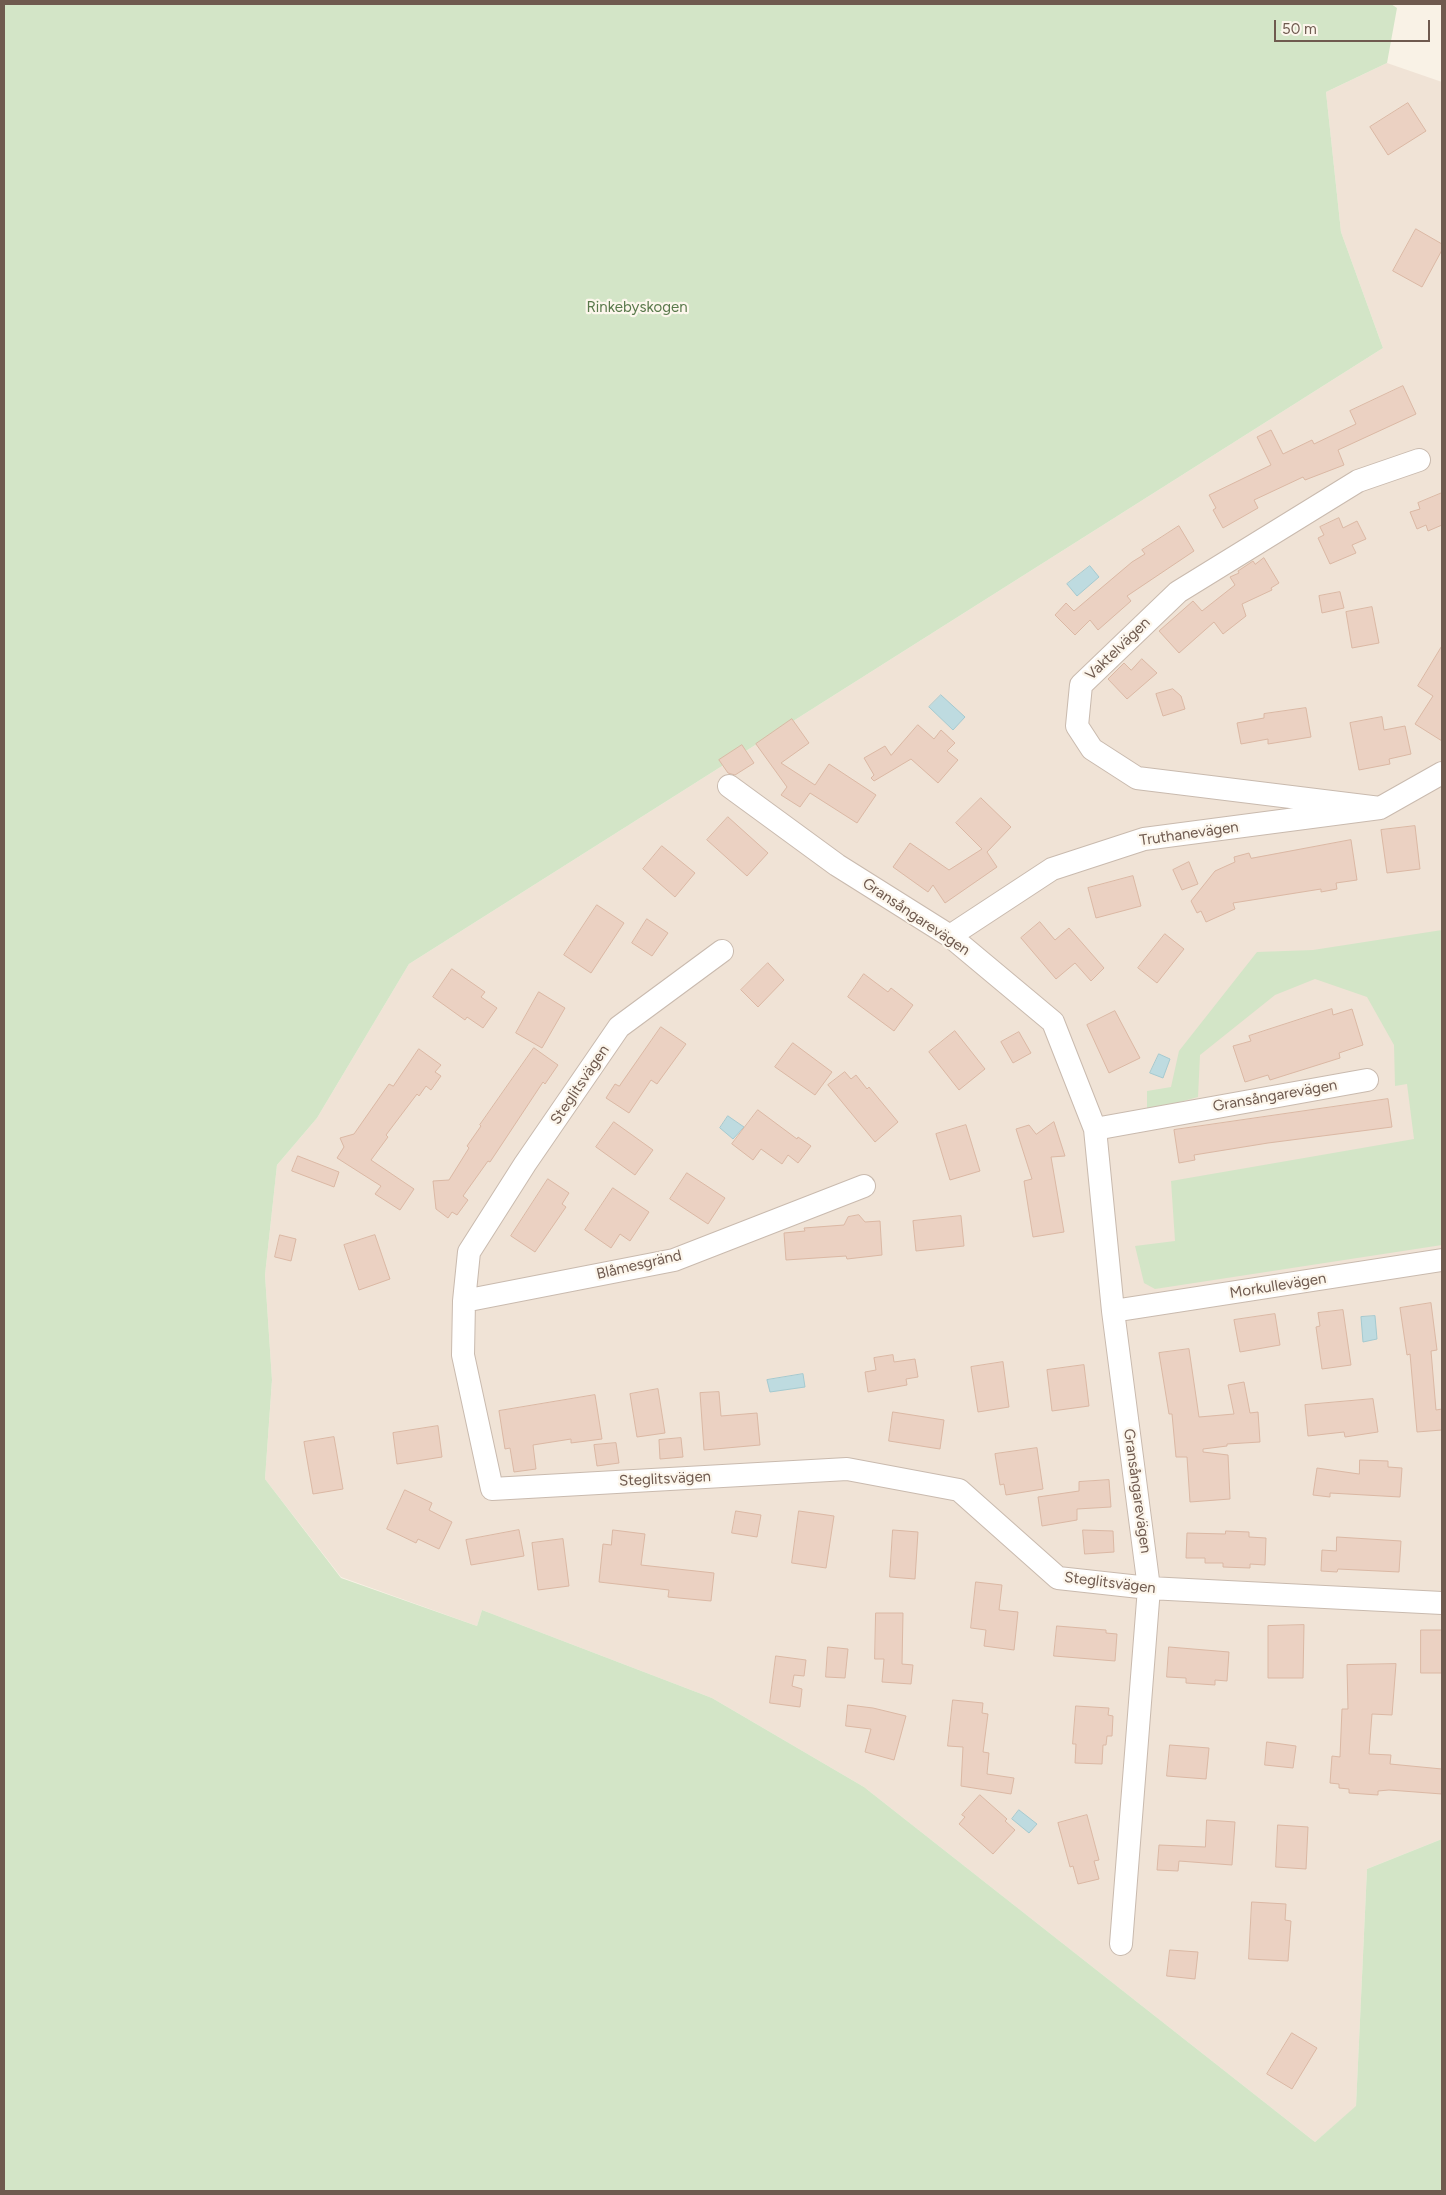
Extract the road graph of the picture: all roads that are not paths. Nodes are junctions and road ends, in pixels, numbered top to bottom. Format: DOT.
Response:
graph roads {
  1 [pos="1419,460"];
  2 [pos="1442,773"];
  3 [pos="730,786"];
  4 [pos="1380,808"];
  5 [pos="950,936"];
  6 [pos="722,951"];
  7 [pos="1367,1080"];
  8 [pos="1095,1129"];
  9 [pos="864,1186"];
  10 [pos="1442,1260"];
  11 [pos="464,1301"];
  12 [pos="1113,1311"];
  13 [pos="1149,1588"];
  14 [pos="1442,1603"];
  15 [pos="1121,1944"];
  1 -- 4 [label="street, Vaktelvägen"];
  2 -- 4 [label="street, Truthanevägen"];
  3 -- 5 [label="street, Gransångarevägen"];
  4 -- 5 [label="street, Truthanevägen"];
  5 -- 8 [label="street, Gransångarevägen"];
  6 -- 11 [label="street, Steglitsvägen"];
  7 -- 8 [label="street, Gransångarevägen"];
  8 -- 12 [label="street, Gransångarevägen"];
  9 -- 11 [label="street, Blåmesgränd"];
  10 -- 12 [label="street, Morkullevägen"];
  11 -- 13 [label="street, Steglitsvägen"];
  12 -- 13 [label="street, Gransångarevägen"];
  13 -- 14 [label="street, Steglitsvägen"];
  13 -- 15 [label="street, Gransångarevägen"];
}
